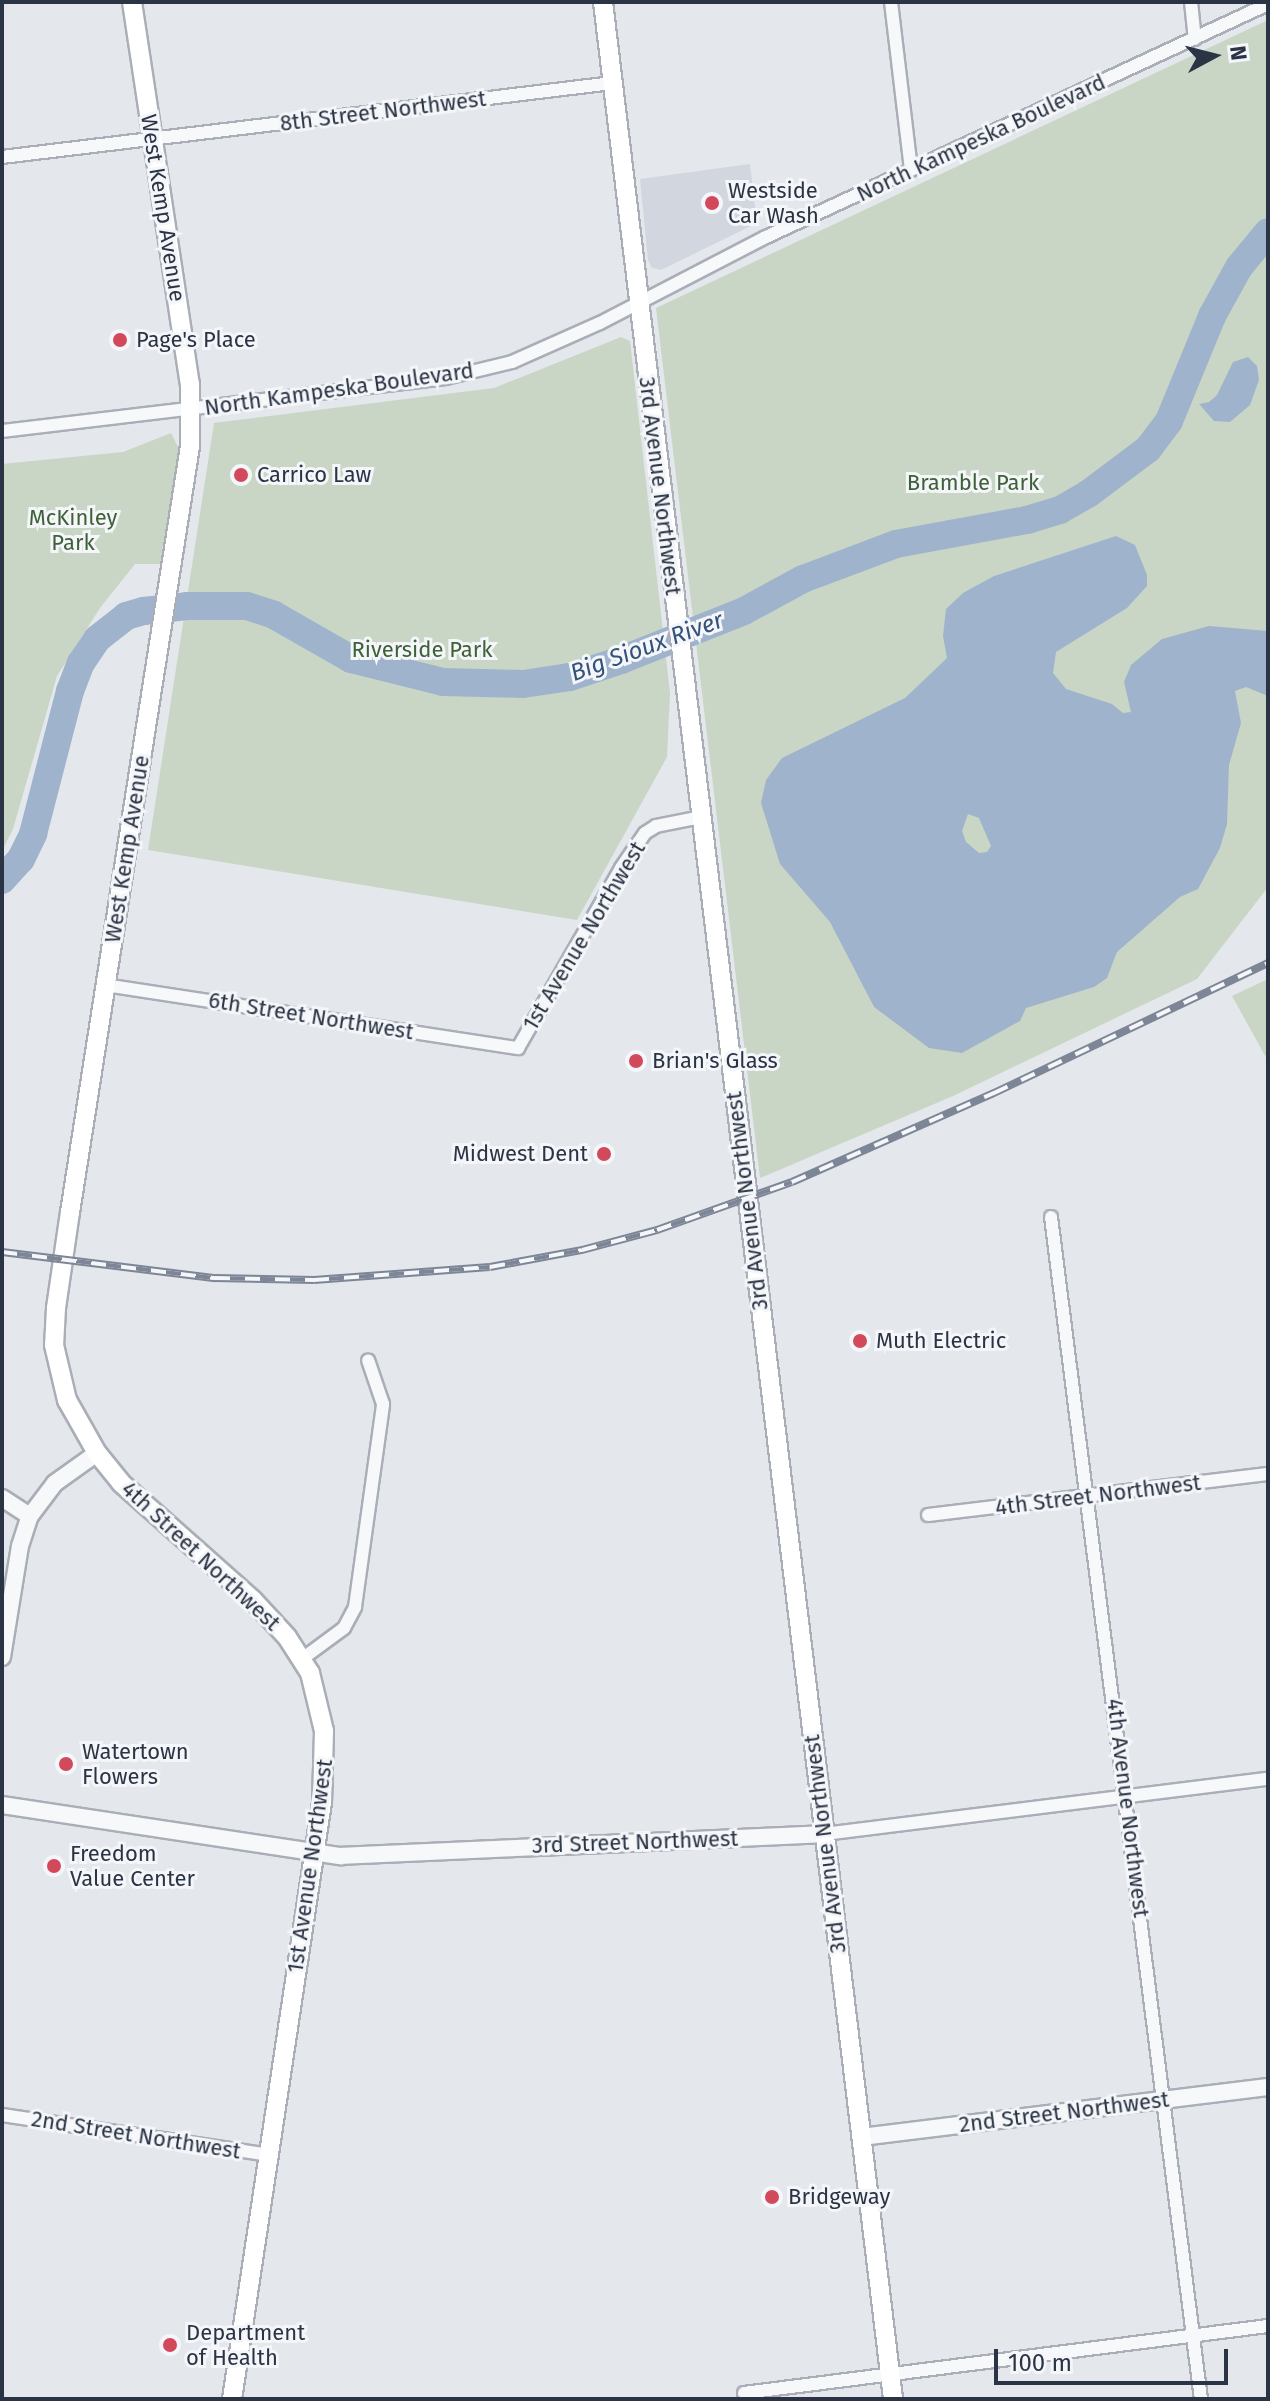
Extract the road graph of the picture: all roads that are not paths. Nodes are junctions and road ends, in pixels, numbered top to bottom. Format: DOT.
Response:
graph roads {
  1 [pos="132,2"];
  2 [pos="603,2"];
  3 [pos="891,2"];
  4 [pos="1191,2"];
  5 [pos="1268,4"];
  6 [pos="1195,39"];
  7 [pos="613,83"];
  8 [pos="153,138"];
  9 [pos="2,157"];
  10 [pos="911,170"];
  11 [pos="637,301"];
  12 [pos="191,409"];
  13 [pos="2,431"];
  14 [pos="701,817"];
  15 [pos="105,985"];
  16 [pos="518,1048"];
  17 [pos="1051,1217"];
  18 [pos="368,1360"];
  19 [pos="97,1453"];
  20 [pos="1268,1474"];
  21 [pos="1089,1496"];
  22 [pos="2,1498"];
  23 [pos="928,1515"];
  24 [pos="30,1516"];
  25 [pos="2,1657"];
  26 [pos="302,1659"];
  27 [pos="1268,1779"];
  28 [pos="1127,1796"];
  29 [pos="2,1805"];
  30 [pos="824,1834"];
  31 [pos="314,1853"];
  32 [pos="1268,2087"];
  33 [pos="1164,2100"];
  34 [pos="2,2115"];
  35 [pos="861,2137"];
  36 [pos="269,2155"];
  37 [pos="1268,2326"];
  38 [pos="1193,2335"];
  39 [pos="890,2376"];
  40 [pos="744,2393"];
  41 [pos="232,2399"];
  42 [pos="893,2399"];
  43 [pos="1201,2399"];
  1 -- 8 [label="main road, West Kemp Avenue"];
  2 -- 7 [label="main road, 3rd Avenue Northwest"];
  3 -- 10 [label="street"];
  4 -- 6 [label="street"];
  5 -- 6 [label="street, North Kampeska Boulevard"];
  6 -- 10 [label="street, North Kampeska Boulevard"];
  7 -- 8 [label="street, 8th Street Northwest"];
  7 -- 11 [label="main road, 3rd Avenue Northwest"];
  8 -- 9 [label="street, 8th Street Northwest"];
  8 -- 12 [label="main road, West Kemp Avenue"];
  10 -- 11 [label="street, North Kampeska Boulevard"];
  11 -- 12 [label="street, North Kampeska Boulevard"];
  11 -- 14 [label="main road, 3rd Avenue Northwest"];
  12 -- 13 [label="street, North Kampeska Boulevard"];
  12 -- 15 [label="main road, West Kemp Avenue"];
  14 -- 16 [label="street, 1st Avenue Northwest"];
  14 -- 30 [label="main road, 3rd Avenue Northwest"];
  15 -- 16 [label="street, 6th Street Northwest"];
  15 -- 19 [label="main road, West Kemp Avenue"];
  17 -- 21 [label="street, 4th Avenue Northwest"];
  18 -- 26 [label="street"];
  19 -- 24 [label="street"];
  19 -- 26 [label="main road, 4th Street Northwest"];
  20 -- 21 [label="street, 4th Street Northwest"];
  21 -- 23 [label="street, 4th Street Northwest"];
  21 -- 28 [label="street, 4th Avenue Northwest"];
  22 -- 24 [label="street"];
  24 -- 25 [label="street"];
  26 -- 31 [label="main road, 1st Avenue Northwest"];
  27 -- 28 [label="street, 3rd Street Northwest"];
  28 -- 30 [label="street, 3rd Street Northwest"];
  28 -- 33 [label="street, 4th Avenue Northwest"];
  29 -- 31 [label="street, 3rd Street Northwest"];
  30 -- 31 [label="street, 3rd Street Northwest"];
  30 -- 35 [label="main road, 3rd Avenue Northwest"];
  31 -- 36 [label="main road, 1st Avenue Northwest"];
  32 -- 33 [label="street, 2nd Street Northwest"];
  33 -- 35 [label="street, 2nd Street Northwest"];
  33 -- 38 [label="street, 4th Avenue Northwest"];
  34 -- 36 [label="street, 2nd Street Northwest"];
  35 -- 39 [label="main road, 3rd Avenue Northwest"];
  36 -- 41 [label="main road, 1st Avenue Northwest"];
  37 -- 38 [label="street"];
  38 -- 39 [label="street"];
  38 -- 43 [label="street, 4th Avenue Northwest"];
  39 -- 40 [label="street"];
  39 -- 42 [label="main road, 3rd Avenue Northwest"];
}
